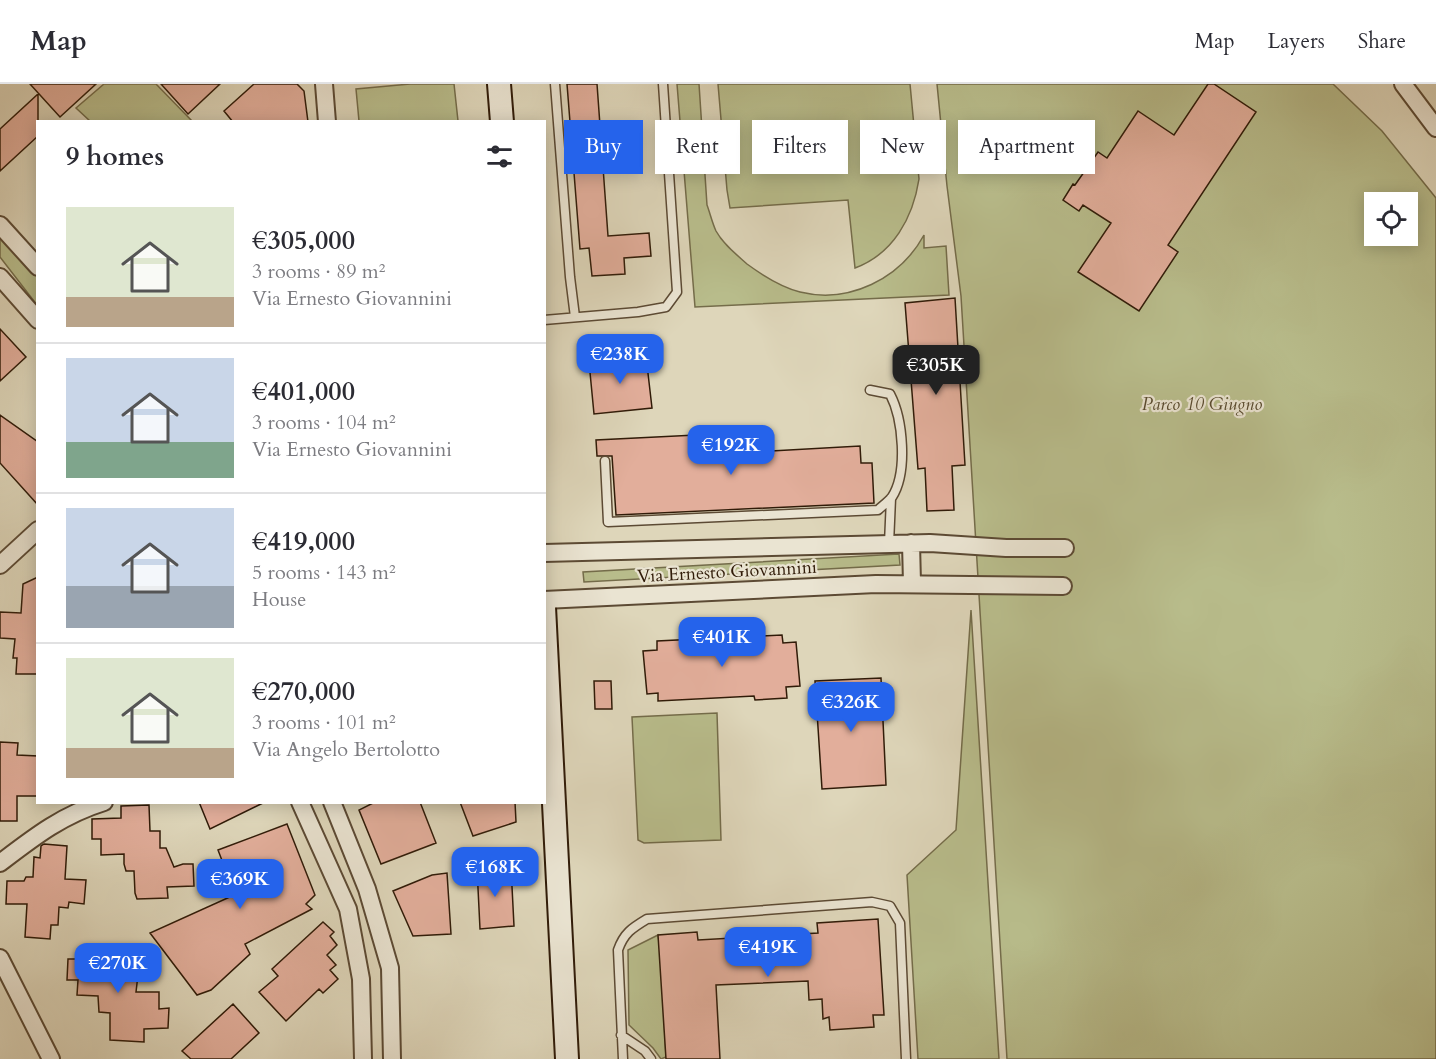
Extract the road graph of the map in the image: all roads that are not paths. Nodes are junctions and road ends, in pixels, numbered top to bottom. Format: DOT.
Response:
graph roads {
  1 [pos="324,84"];
  2 [pos="499,84"];
  3 [pos="555,84"];
  4 [pos="663,84"];
  5 [pos="1403,84"];
  6 [pos="327,120"];
  7 [pos="502,120"];
  8 [pos="1436,128"];
  9 [pos="0,225"];
  10 [pos="36,265"];
  11 [pos="0,277"];
  12 [pos="575,317"];
  13 [pos="36,318"];
  14 [pos="546,320"];
  15 [pos="870,390"];
  16 [pos="605,461"];
  17 [pos="891,498"];
  18 [pos="36,532"];
  19 [pos="911,543"];
  20 [pos="889,544"];
  21 [pos="1065,548"];
  22 [pos="546,553"];
  23 [pos="0,565"];
  24 [pos="912,583"];
  25 [pos="1063,586"];
  26 [pos="546,600"];
  27 [pos="546,646"];
  28 [pos="98,804"];
  29 [pos="301,804"];
  30 [pos="333,804"];
  31 [pos="0,863"];
  32 [pos="0,958"];
  33 [pos="621,1035"];
  34 [pos="51,1059"];
  35 [pos="363,1059"];
  36 [pos="392,1059"];
  37 [pos="567,1059"];
  38 [pos="623,1059"];
  39 [pos="651,1059"];
  40 [pos="906,1059"];
  1 -- 6 [label="street"];
  2 -- 7 [label="street"];
  3 -- 12 [label="lane"];
  4 -- 12 [label="lane"];
  5 -- 8 [label="street"];
  9 -- 10 [label="street"];
  11 -- 13 [label="street"];
  12 -- 14 [label="lane"];
  15 -- 17 [label="lane"];
  16 -- 17 [label="lane"];
  17 -- 20 [label="lane"];
  18 -- 23 [label="street"];
  19 -- 20 [label="street, Via Ernesto Giovannini"];
  19 -- 21 [label="street, Via Ernesto Giovannini"];
  19 -- 24 [label="street"];
  20 -- 22 [label="street, Via Ernesto Giovannini"];
  24 -- 25 [label="street, Via Ernesto Giovannini"];
  24 -- 26 [label="street, Via Ernesto Giovannini"];
  27 -- 37 [label="street"];
  28 -- 31 [label="street"];
  29 -- 35 [label="street"];
  30 -- 36 [label="street"];
  32 -- 34 [label="street"];
  33 -- 38 [label="lane"];
  33 -- 39 [label="lane"];
  33 -- 40 [label="lane"];
}
